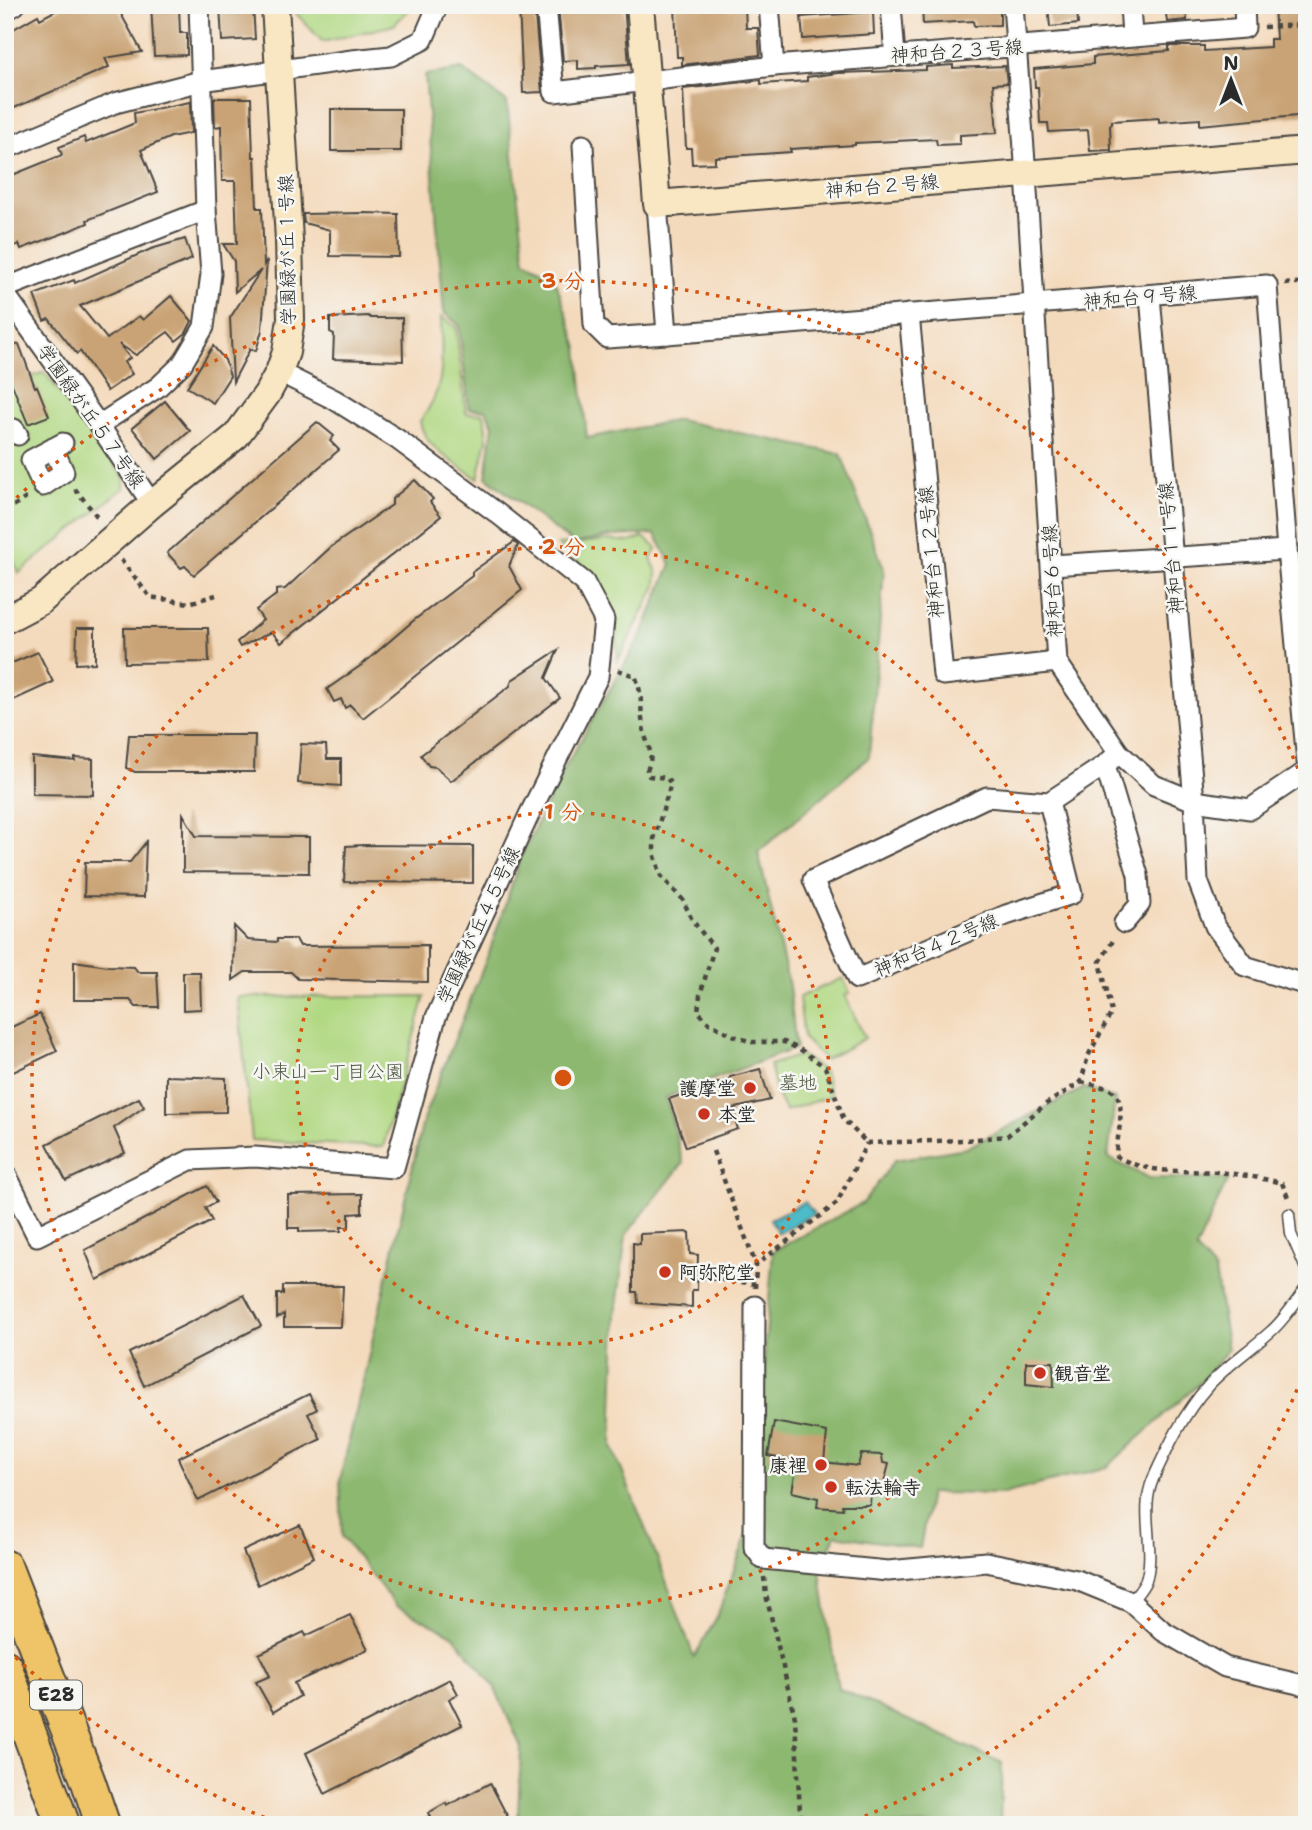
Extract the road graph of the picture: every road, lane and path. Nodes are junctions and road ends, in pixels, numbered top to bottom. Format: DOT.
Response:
graph roads {
  1 [pos="15,5"];
  2 [pos="199,5"];
  3 [pos="275,5"];
  4 [pos="438,5"];
  5 [pos="546,5"];
  6 [pos="640,5"];
  7 [pos="769,5"];
  8 [pos="891,5"];
  9 [pos="1013,5"];
  10 [pos="1130,5"];
  11 [pos="1244,5"];
  12 [pos="5,11"];
  13 [pos="1307,25"];
  14 [pos="1245,28"];
  15 [pos="1132,36"];
  16 [pos="1017,47"];
  17 [pos="895,56"];
  18 [pos="774,66"];
  19 [pos="281,71"];
  20 [pos="201,81"];
  21 [pos="647,82"];
  22 [pos="583,145"];
  23 [pos="5,149"];
  24 [pos="1307,151"];
  25 [pos="1026,175"];
  26 [pos="657,204"];
  27 [pos="206,210"];
  28 [pos="5,288"];
  29 [pos="5,294"];
  30 [pos="1150,296"];
  31 [pos="1034,306"];
  32 [pos="909,314"];
  33 [pos="667,334"];
  34 [pos="279,372"];
  35 [pos="99,425"];
  36 [pos="39,489"];
  37 [pos="152,504"];
  38 [pos="5,511"];
  39 [pos="107,543"];
  40 [pos="1287,550"];
  41 [pos="1171,558"];
  42 [pos="1052,565"];
  43 [pos="216,594"];
  44 [pos="5,620"];
  45 [pos="1057,662"];
  46 [pos="635,676"];
  47 [pos="1112,759"];
  48 [pos="1307,762"];
  49 [pos="1307,771"];
  50 [pos="1194,801"];
  51 [pos="1049,802"];
  52 [pos="1124,923"];
  53 [pos="1307,985"];
  54 [pos="1081,1082"];
  55 [pos="867,1143"];
  56 [pos="713,1151"];
  57 [pos="5,1172"];
  58 [pos="1289,1214"];
  59 [pos="755,1265"];
  60 [pos="1307,1271"];
  61 [pos="701,1277"];
  62 [pos="755,1284"];
  63 [pos="1307,1287"];
  64 [pos="755,1306"];
  65 [pos="5,1567"];
  66 [pos="766,1595"];
  67 [pos="1131,1602"];
  68 [pos="5,1667"];
  69 [pos="1307,1686"];
  70 [pos="63,1825"];
  71 [pos="103,1825"];
  72 [pos="803,1825"];
  1 -- 12 [label="street"];
  2 -- 20 [label="street"];
  3 -- 19 [label="street, 学園緑が丘１号線"];
  4 -- 19 [label="street"];
  5 -- 21 [label="street, 神和台２３号線"];
  6 -- 21 [label="street"];
  7 -- 18 [label="street"];
  8 -- 17 [label="street"];
  9 -- 16 [label="street, 神和台６号線"];
  10 -- 15 [label="street"];
  11 -- 14 [label="street"];
  13 -- 14 [label="path"];
  14 -- 15 [label="street, 神和台２３号線"];
  15 -- 16 [label="street, 神和台２３号線"];
  16 -- 17 [label="street, 神和台２３号線"];
  16 -- 25 [label="street, 神和台６号線"];
  17 -- 18 [label="street, 神和台２３号線"];
  18 -- 21 [label="street, 神和台２３号線"];
  19 -- 20 [label="street"];
  19 -- 34 [label="street, 学園緑が丘１号線"];
  20 -- 23 [label="street"];
  20 -- 27 [label="street"];
  21 -- 26 [label="street"];
  22 -- 33 [label="street, 神和台９号線"];
  24 -- 25 [label="street, 神和台２号線"];
  25 -- 26 [label="street, 神和台２号線"];
  25 -- 31 [label="street, 神和台６号線"];
  26 -- 33 [label="street"];
  27 -- 28 [label="street"];
  27 -- 35 [label="street"];
  29 -- 35 [label="street, 学園緑が丘５７号線"];
  30 -- 31 [label="street, 神和台９号線"];
  30 -- 40 [label="street, 神和台９号線"];
  30 -- 41 [label="street, 神和台１１号線"];
  31 -- 32 [label="street, 神和台９号線"];
  31 -- 42 [label="street, 神和台６号線"];
  32 -- 33 [label="street, 神和台９号線"];
  32 -- 45 [label="street, 神和台１２号線"];
  34 -- 37 [label="street, 学園緑が丘１号線"];
  34 -- 57 [label="street, 学園緑が丘４５号線"];
  35 -- 37 [label="street, 学園緑が丘５７号線"];
  36 -- 36 [label="street"];
  36 -- 38 [label="path"];
  37 -- 39 [label="street, 学園緑が丘１号線"];
  39 -- 43 [label="path"];
  39 -- 44 [label="street, 学園緑が丘１号線"];
  40 -- 41 [label="street"];
  40 -- 48 [label="street, 神和台９号線"];
  41 -- 42 [label="street"];
  41 -- 50 [label="street, 神和台１１号線"];
  42 -- 45 [label="street, 神和台６号線"];
  45 -- 47 [label="street, 神和台６号線"];
  46 -- 55 [label="path"];
  47 -- 50 [label="street, 神和台６号線"];
  47 -- 51 [label="street"];
  47 -- 52 [label="street"];
  49 -- 50 [label="street, 神和台６号線"];
  50 -- 53 [label="street, 神和台１１号線"];
  51 -- 51 [label="street, 神和台４２号線"];
  52 -- 54 [label="path"];
  54 -- 55 [label="path"];
  54 -- 58 [label="path"];
  55 -- 59 [label="path"];
  56 -- 59 [label="path"];
  58 -- 60 [label="lane"];
  59 -- 62 [label="path"];
  61 -- 62 [label="path"];
  62 -- 64 [label="path"];
  63 -- 67 [label="lane"];
  64 -- 67 [label="street"];
  65 -- 71 [label="highway, E28"];
  66 -- 72 [label="path"];
  67 -- 69 [label="street"];
  68 -- 70 [label="highway, E28"];
}
